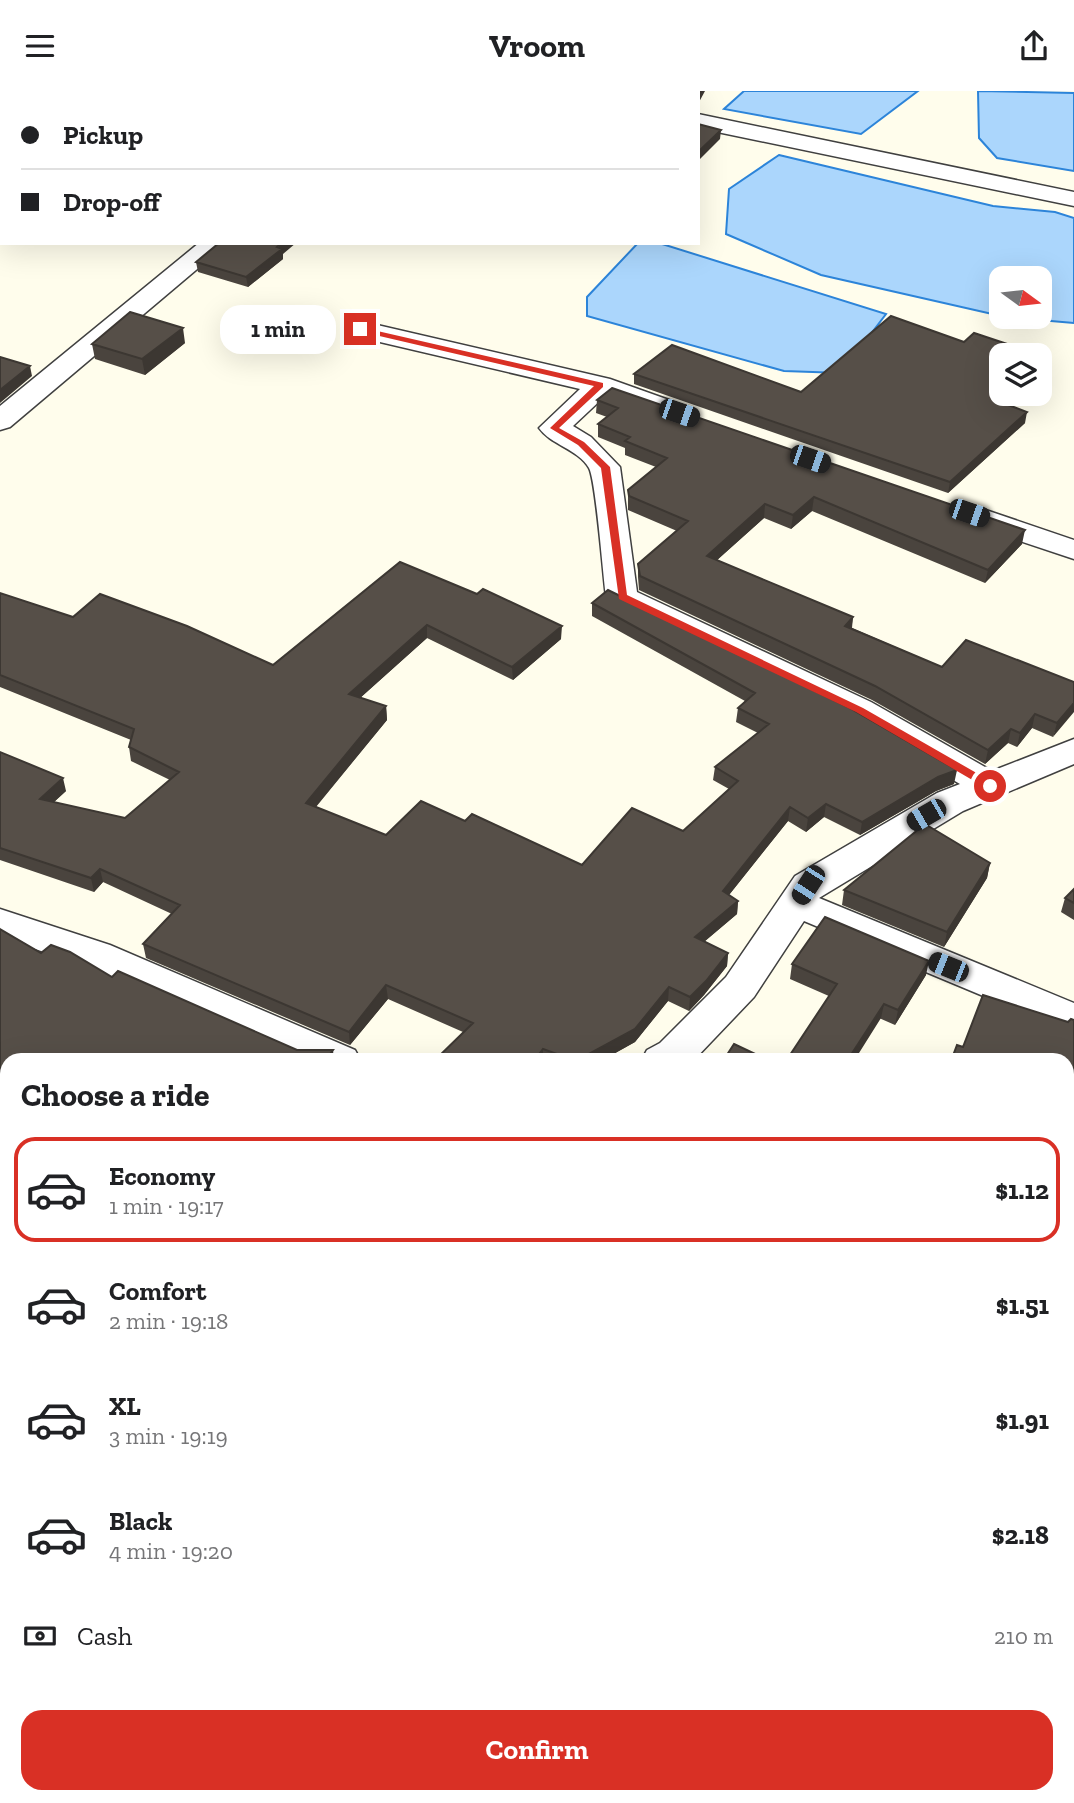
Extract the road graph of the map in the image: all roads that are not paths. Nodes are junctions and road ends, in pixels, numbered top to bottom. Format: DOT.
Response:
graph roads {
  1 [pos="700,121"];
  2 [pos="1074,199"];
  3 [pos="213,245"];
  4 [pos="360,329"];
  5 [pos="600,385"];
  6 [pos="692,417"];
  7 [pos="0,421"];
  8 [pos="955,509"];
  9 [pos="1074,550"];
  10 [pos="1074,751"];
  11 [pos="990,786"];
  12 [pos="796,903"];
  13 [pos="0,923"];
  14 [pos="1074,1019"];
  15 [pos="323,1053"];
  16 [pos="675,1053"];
  1 -- 2 [label="street"];
  3 -- 7 [label="street"];
  4 -- 5 [label="street"];
  5 -- 6 [label="street"];
  5 -- 11 [label="street"];
  8 -- 9 [label="street"];
  10 -- 11 [label="street"];
  11 -- 12 [label="street"];
  12 -- 14 [label="street"];
  12 -- 16 [label="street"];
  13 -- 15 [label="street"];
}
